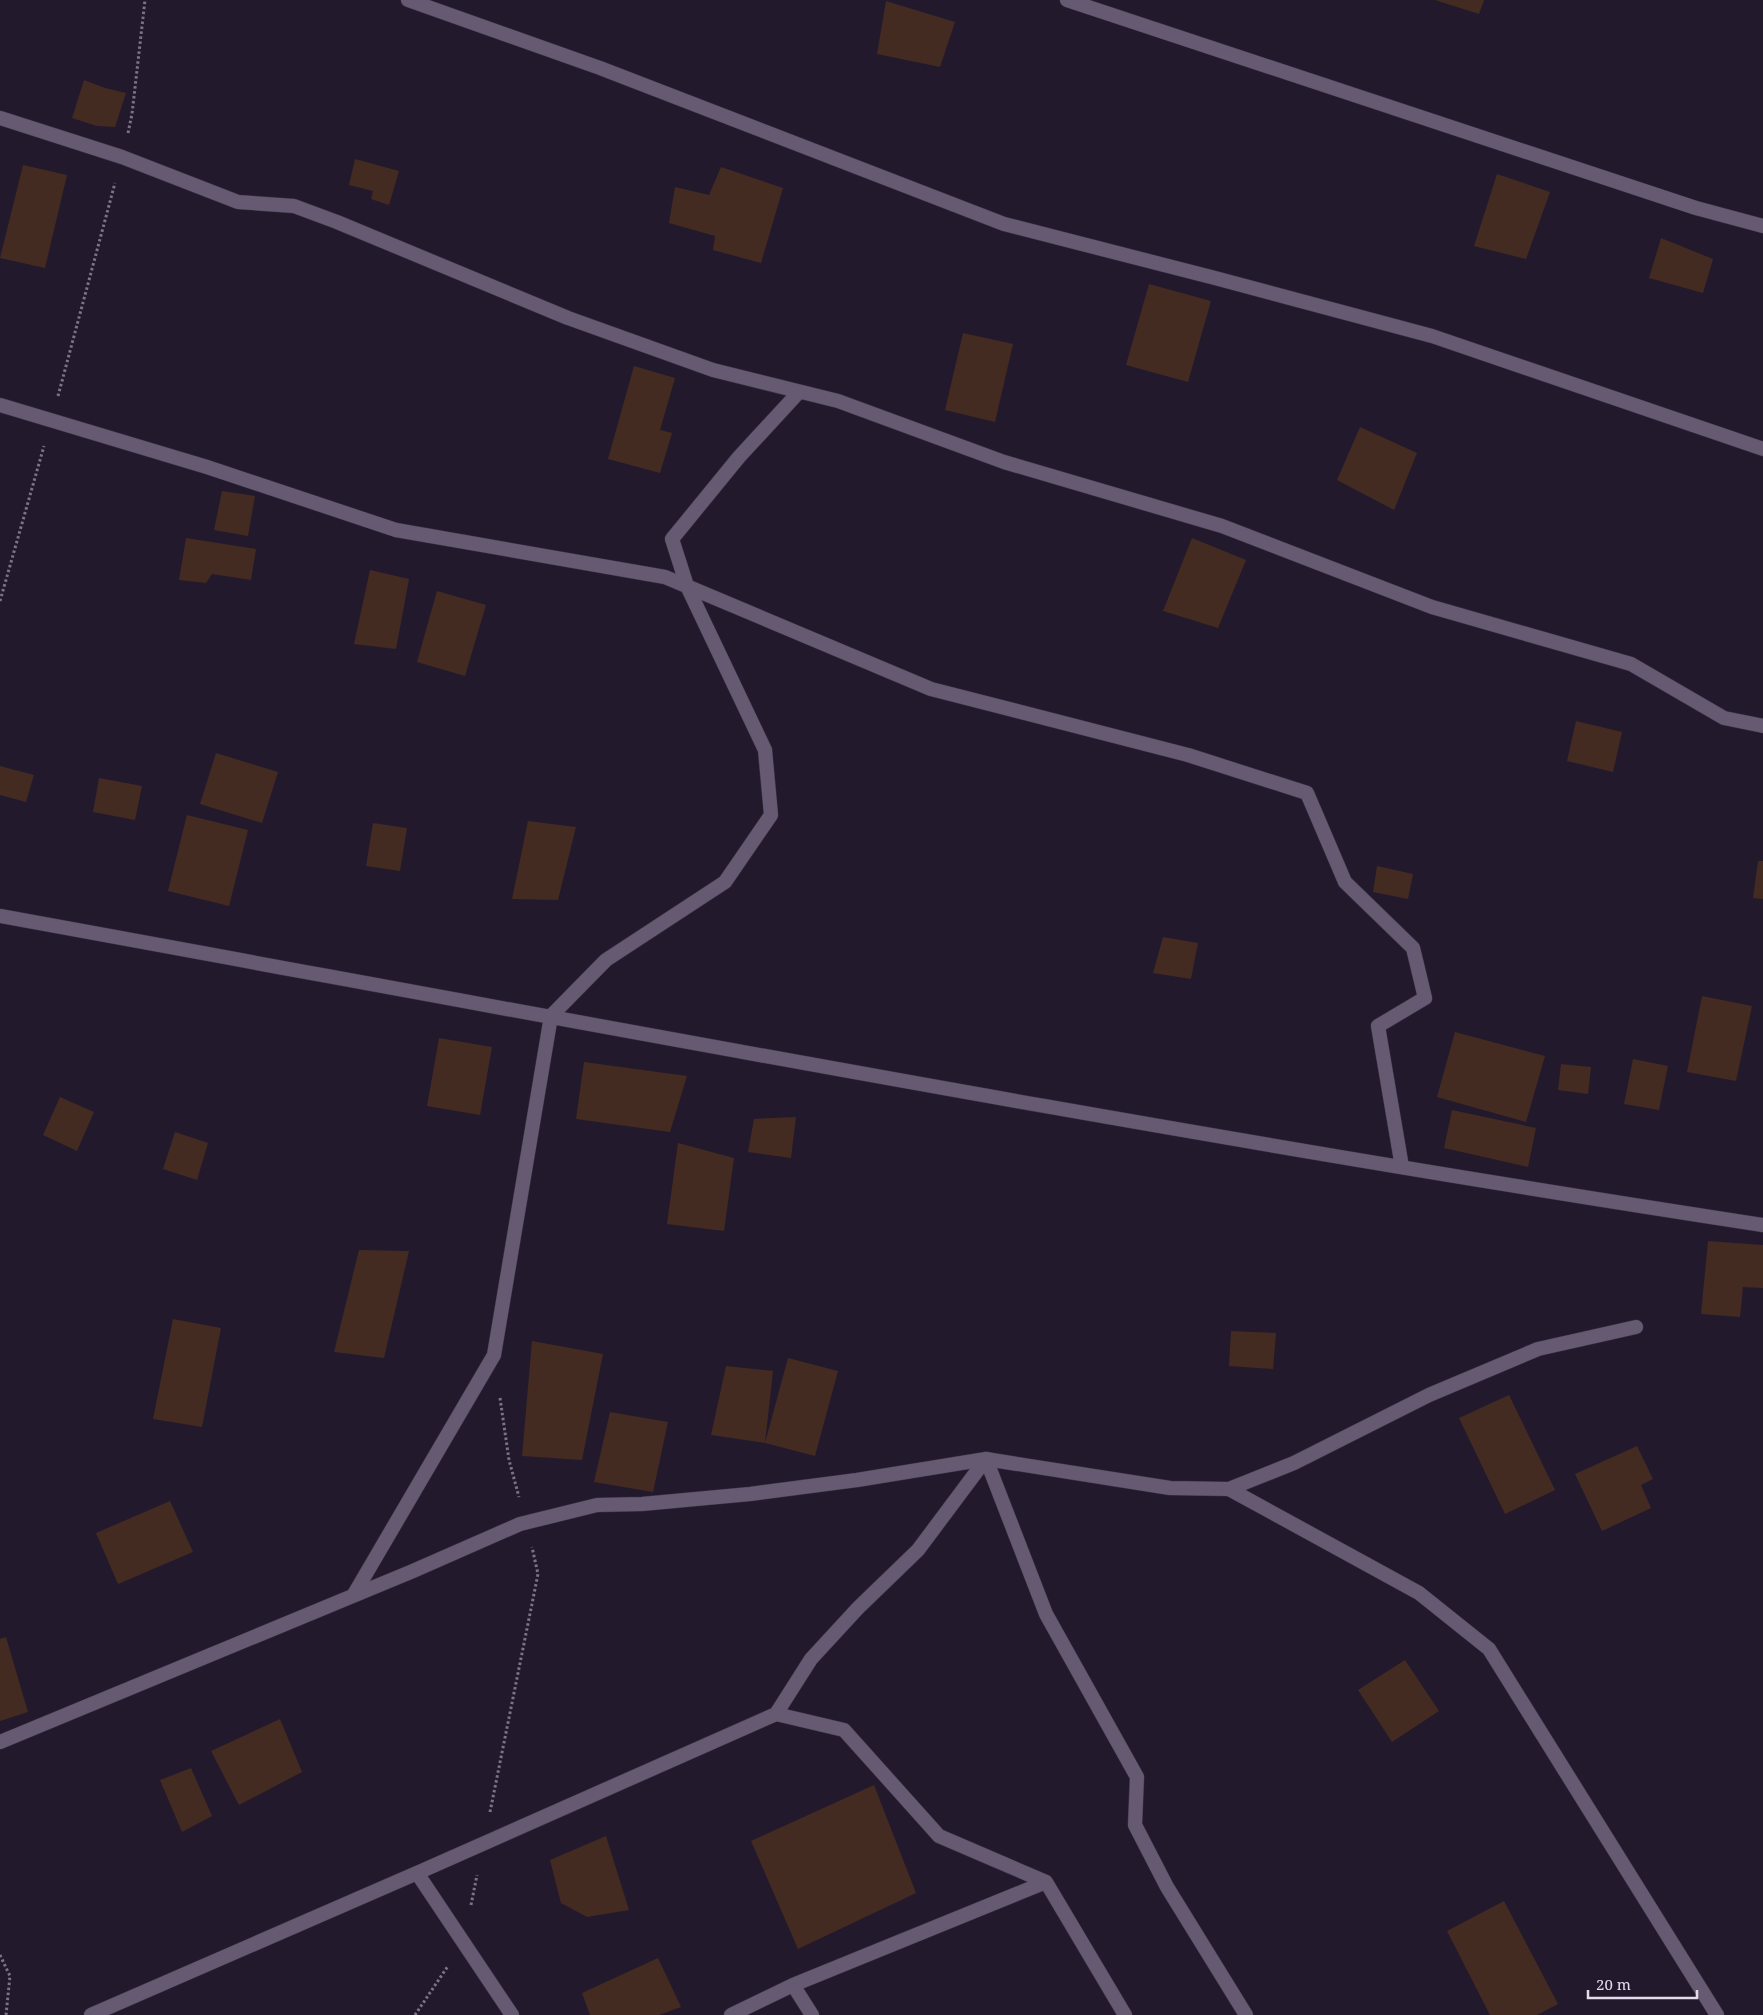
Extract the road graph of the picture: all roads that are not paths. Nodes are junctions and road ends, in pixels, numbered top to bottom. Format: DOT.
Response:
graph roads {
  1 [pos="408,0"];
  2 [pos="1067,0"];
  3 [pos="0,118"];
  4 [pos="1763,226"];
  5 [pos="799,392"];
  6 [pos="0,405"];
  7 [pos="1763,449"];
  8 [pos="687,586"];
  9 [pos="1763,726"];
  10 [pos="0,916"];
  11 [pos="551,1016"];
  12 [pos="1402,1167"];
  13 [pos="1763,1225"];
  14 [pos="1636,1327"];
  15 [pos="986,1459"];
  16 [pos="1229,1489"];
  17 [pos="352,1596"];
  18 [pos="776,1714"];
  19 [pos="0,1742"];
  20 [pos="417,1873"];
  21 [pos="1046,1882"];
  22 [pos="793,1985"];
  23 [pos="91,2015"];
  24 [pos="512,2015"];
  25 [pos="730,2015"];
  26 [pos="812,2015"];
  27 [pos="1125,2015"];
  28 [pos="1246,2015"];
  29 [pos="1718,2015"];
  1 -- 7 [label="street"];
  2 -- 4 [label="street"];
  3 -- 5 [label="street"];
  5 -- 8 [label="street"];
  5 -- 9 [label="street"];
  6 -- 8 [label="street"];
  8 -- 11 [label="street"];
  8 -- 12 [label="street"];
  10 -- 11 [label="street"];
  11 -- 12 [label="street"];
  11 -- 17 [label="street"];
  12 -- 13 [label="street"];
  14 -- 16 [label="street"];
  15 -- 16 [label="street"];
  15 -- 17 [label="street"];
  15 -- 18 [label="street"];
  15 -- 28 [label="street"];
  16 -- 29 [label="street"];
  17 -- 19 [label="street"];
  18 -- 20 [label="street"];
  18 -- 21 [label="street"];
  20 -- 23 [label="street"];
  20 -- 24 [label="street"];
  21 -- 22 [label="street"];
  21 -- 27 [label="street"];
  22 -- 25 [label="street"];
  22 -- 26 [label="street"];
}
